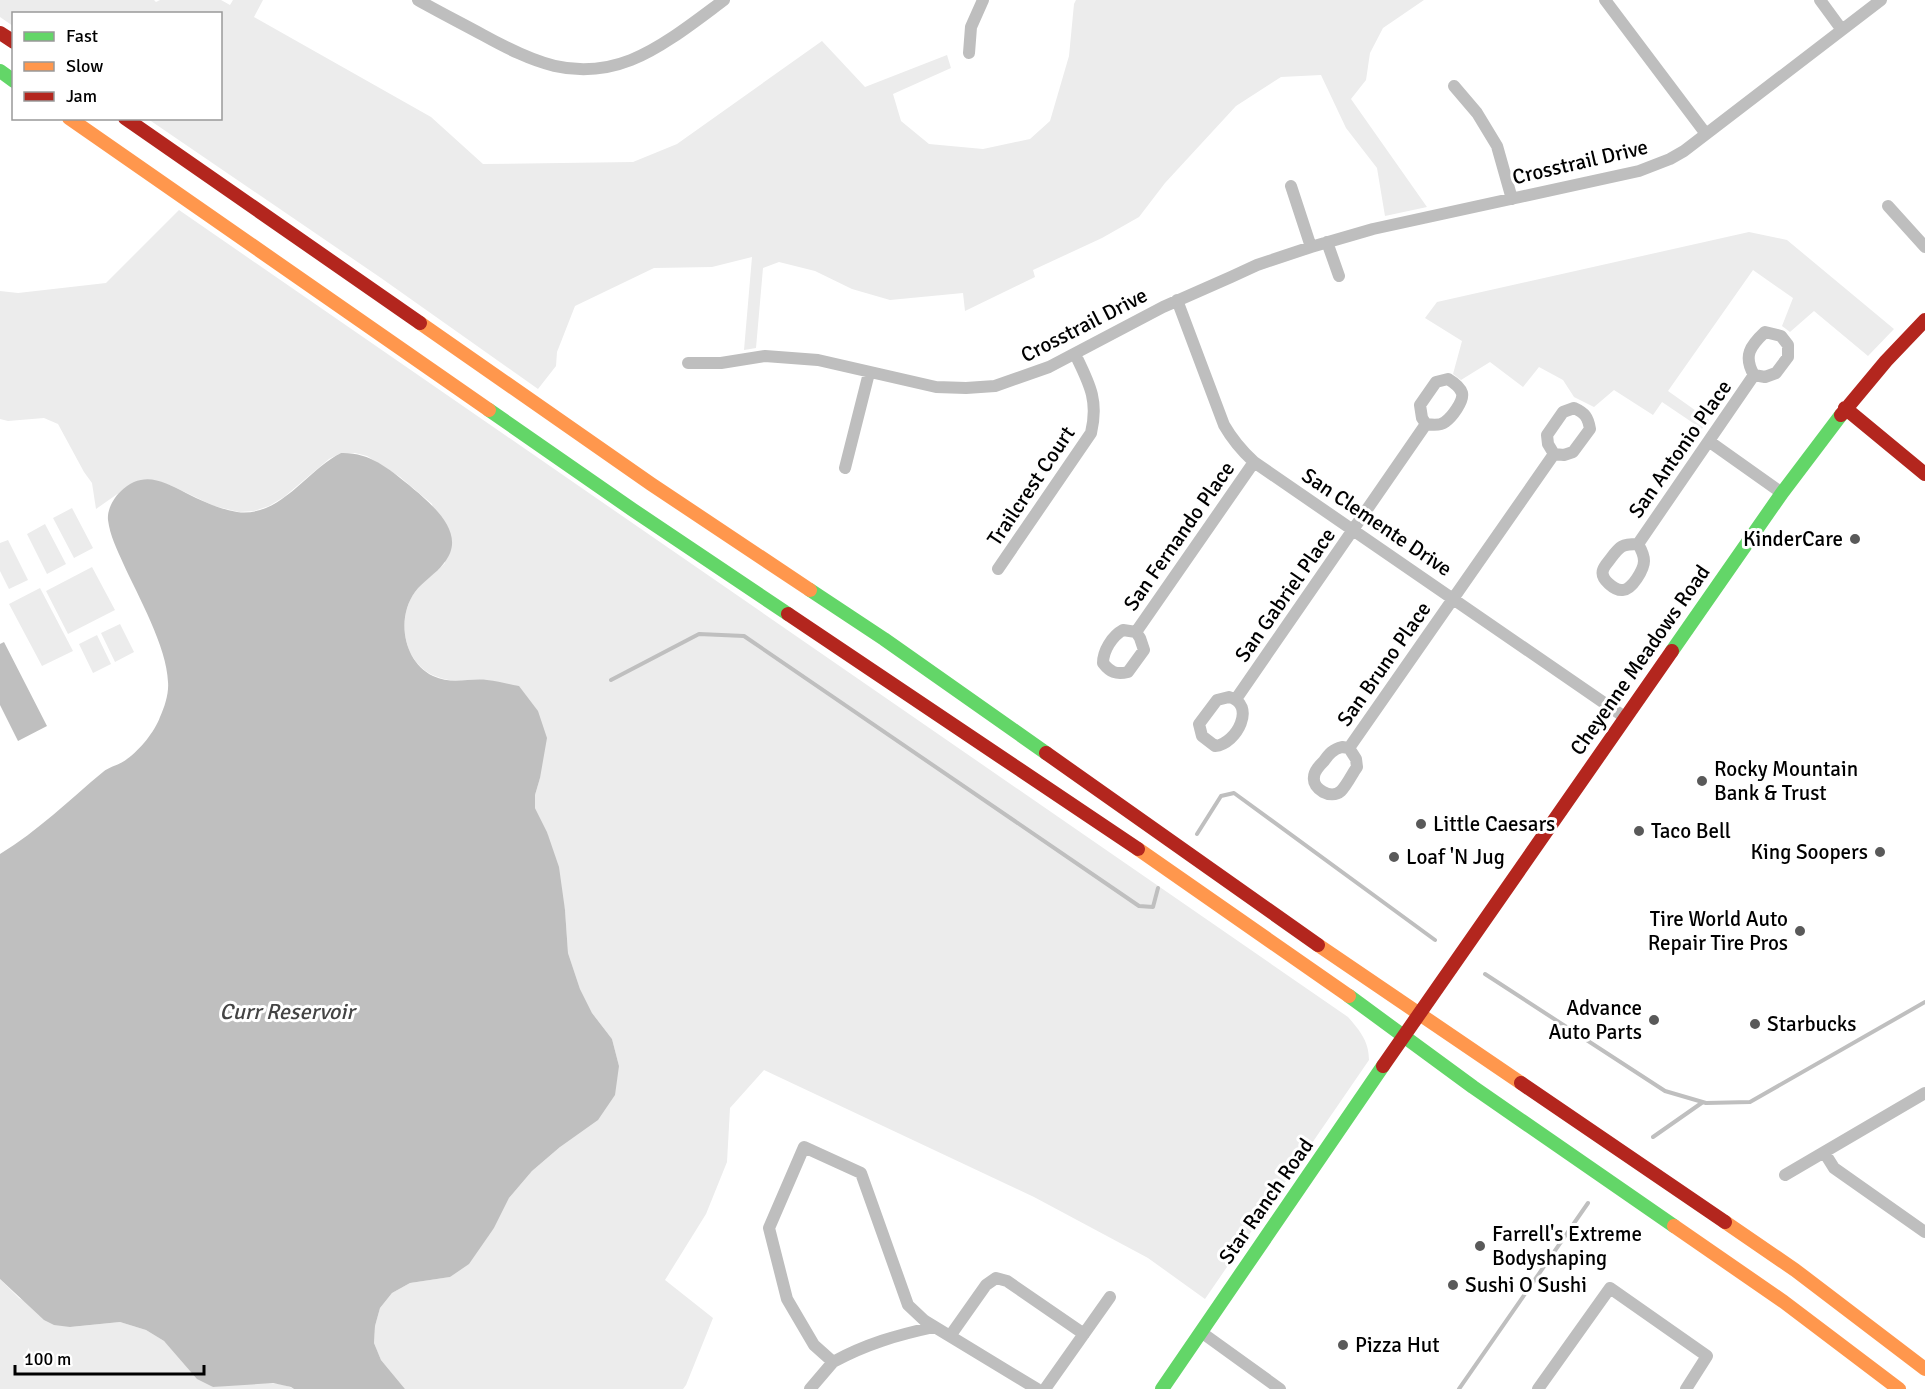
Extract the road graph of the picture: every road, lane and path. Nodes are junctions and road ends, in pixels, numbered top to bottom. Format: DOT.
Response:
graph roads {
  1 [pos="418,0"];
  2 [pos="701,0"];
  3 [pos="724,0"];
  4 [pos="983,0"];
  5 [pos="1605,0"];
  6 [pos="1820,0"];
  7 [pos="1881,0"];
  8 [pos="708,11"];
  9 [pos="1842,30"];
  10 [pos="969,52"];
  11 [pos="1454,86"];
  12 [pos="72,120"];
  13 [pos="128,120"];
  14 [pos="1706,134"];
  15 [pos="1291,186"];
  16 [pos="1512,199"];
  17 [pos="1888,206"];
  18 [pos="1327,242"];
  19 [pos="1311,247"];
  20 [pos="1925,247"];
  21 [pos="1339,276"];
  22 [pos="1177,300"];
  23 [pos="1925,320"];
  24 [pos="1075,354"];
  25 [pos="688,363"];
  26 [pos="869,373"];
  27 [pos="1754,375"];
  28 [pos="1845,408"];
  29 [pos="1426,423"];
  30 [pos="1710,442"];
  31 [pos="1554,454"];
  32 [pos="1254,462"];
  33 [pos="845,468"];
  34 [pos="1925,474"];
  35 [pos="1782,493"];
  36 [pos="1353,531"];
  37 [pos="1638,544"];
  38 [pos="999,569"];
  39 [pos="1454,599"];
  40 [pos="1136,632"];
  41 [pos="1236,699"];
  42 [pos="1626,718"];
  43 [pos="1349,748"];
  44 [pos="1420,1014"];
  45 [pos="1404,1036"];
  46 [pos="1925,1093"];
  47 [pos="1824,1152"];
  48 [pos="1785,1175"];
  49 [pos="1925,1232"];
  50 [pos="1110,1297"];
  51 [pos="934,1327"];
  52 [pos="1202,1332"];
  53 [pos="1084,1334"];
  54 [pos="950,1336"];
  55 [pos="833,1362"];
  56 [pos="1925,1369"];
  57 [pos="810,1389"];
  58 [pos="1037,1389"];
  59 [pos="1045,1389"];
  60 [pos="1162,1389"];
  61 [pos="1280,1389"];
  62 [pos="1538,1389"];
  63 [pos="1686,1389"];
  64 [pos="1899,1389"];
  1 -- 8 [label="street"];
  2 -- 8 [label="street"];
  3 -- 8 [label="street"];
  4 -- 10 [label="street"];
  5 -- 14 [label="street"];
  6 -- 9 [label="street"];
  7 -- 9 [label="street, Crosstrail Drive"];
  9 -- 14 [label="street, Crosstrail Drive"];
  11 -- 16 [label="street"];
  12 -- 45 [label="main road"];
  13 -- 44 [label="main road"];
  14 -- 16 [label="street, Crosstrail Drive"];
  15 -- 19 [label="street"];
  16 -- 18 [label="street, Crosstrail Drive"];
  17 -- 20 [label="street"];
  18 -- 19 [label="street, Crosstrail Drive"];
  18 -- 21 [label="street"];
  19 -- 22 [label="street, Crosstrail Drive"];
  22 -- 24 [label="street, Crosstrail Drive"];
  22 -- 32 [label="street, San Clemente Drive"];
  23 -- 28 [label="main road, Cheyenne Meadows Road"];
  24 -- 26 [label="street, Crosstrail Drive"];
  24 -- 38 [label="street, Trailcrest Court"];
  25 -- 26 [label="street, Crosstrail Drive"];
  26 -- 33 [label="street"];
  27 -- 30 [label="street, San Antonio Place"];
  28 -- 34 [label="main road"];
  28 -- 35 [label="main road, Cheyenne Meadows Road"];
  29 -- 36 [label="street, San Gabriel Place"];
  30 -- 35 [label="street"];
  30 -- 37 [label="street, San Antonio Place"];
  31 -- 39 [label="street, San Bruno Place"];
  32 -- 36 [label="street, San Clemente Drive"];
  32 -- 40 [label="street, San Fernando Place"];
  35 -- 42 [label="main road, Cheyenne Meadows Road"];
  36 -- 39 [label="street, San Clemente Drive"];
  36 -- 41 [label="street, San Gabriel Place"];
  39 -- 42 [label="street, San Clemente Drive"];
  39 -- 43 [label="street, San Bruno Place"];
  42 -- 44 [label="main road, Cheyenne Meadows Road"];
  44 -- 45 [label="main road, Cheyenne Meadows Road"];
  44 -- 56 [label="main road"];
  45 -- 52 [label="main road, Star Ranch Road"];
  45 -- 64 [label="main road"];
  46 -- 47 [label="street"];
  47 -- 48 [label="street"];
  47 -- 49 [label="street"];
  50 -- 53 [label="street"];
  51 -- 54 [label="street"];
  51 -- 55 [label="street"];
  51 -- 55 [label="street"];
  52 -- 60 [label="main road, Star Ranch Road"];
  52 -- 61 [label="street"];
  53 -- 54 [label="street"];
  53 -- 59 [label="street"];
  54 -- 58 [label="street"];
  55 -- 57 [label="street"];
  62 -- 63 [label="street"];
}
